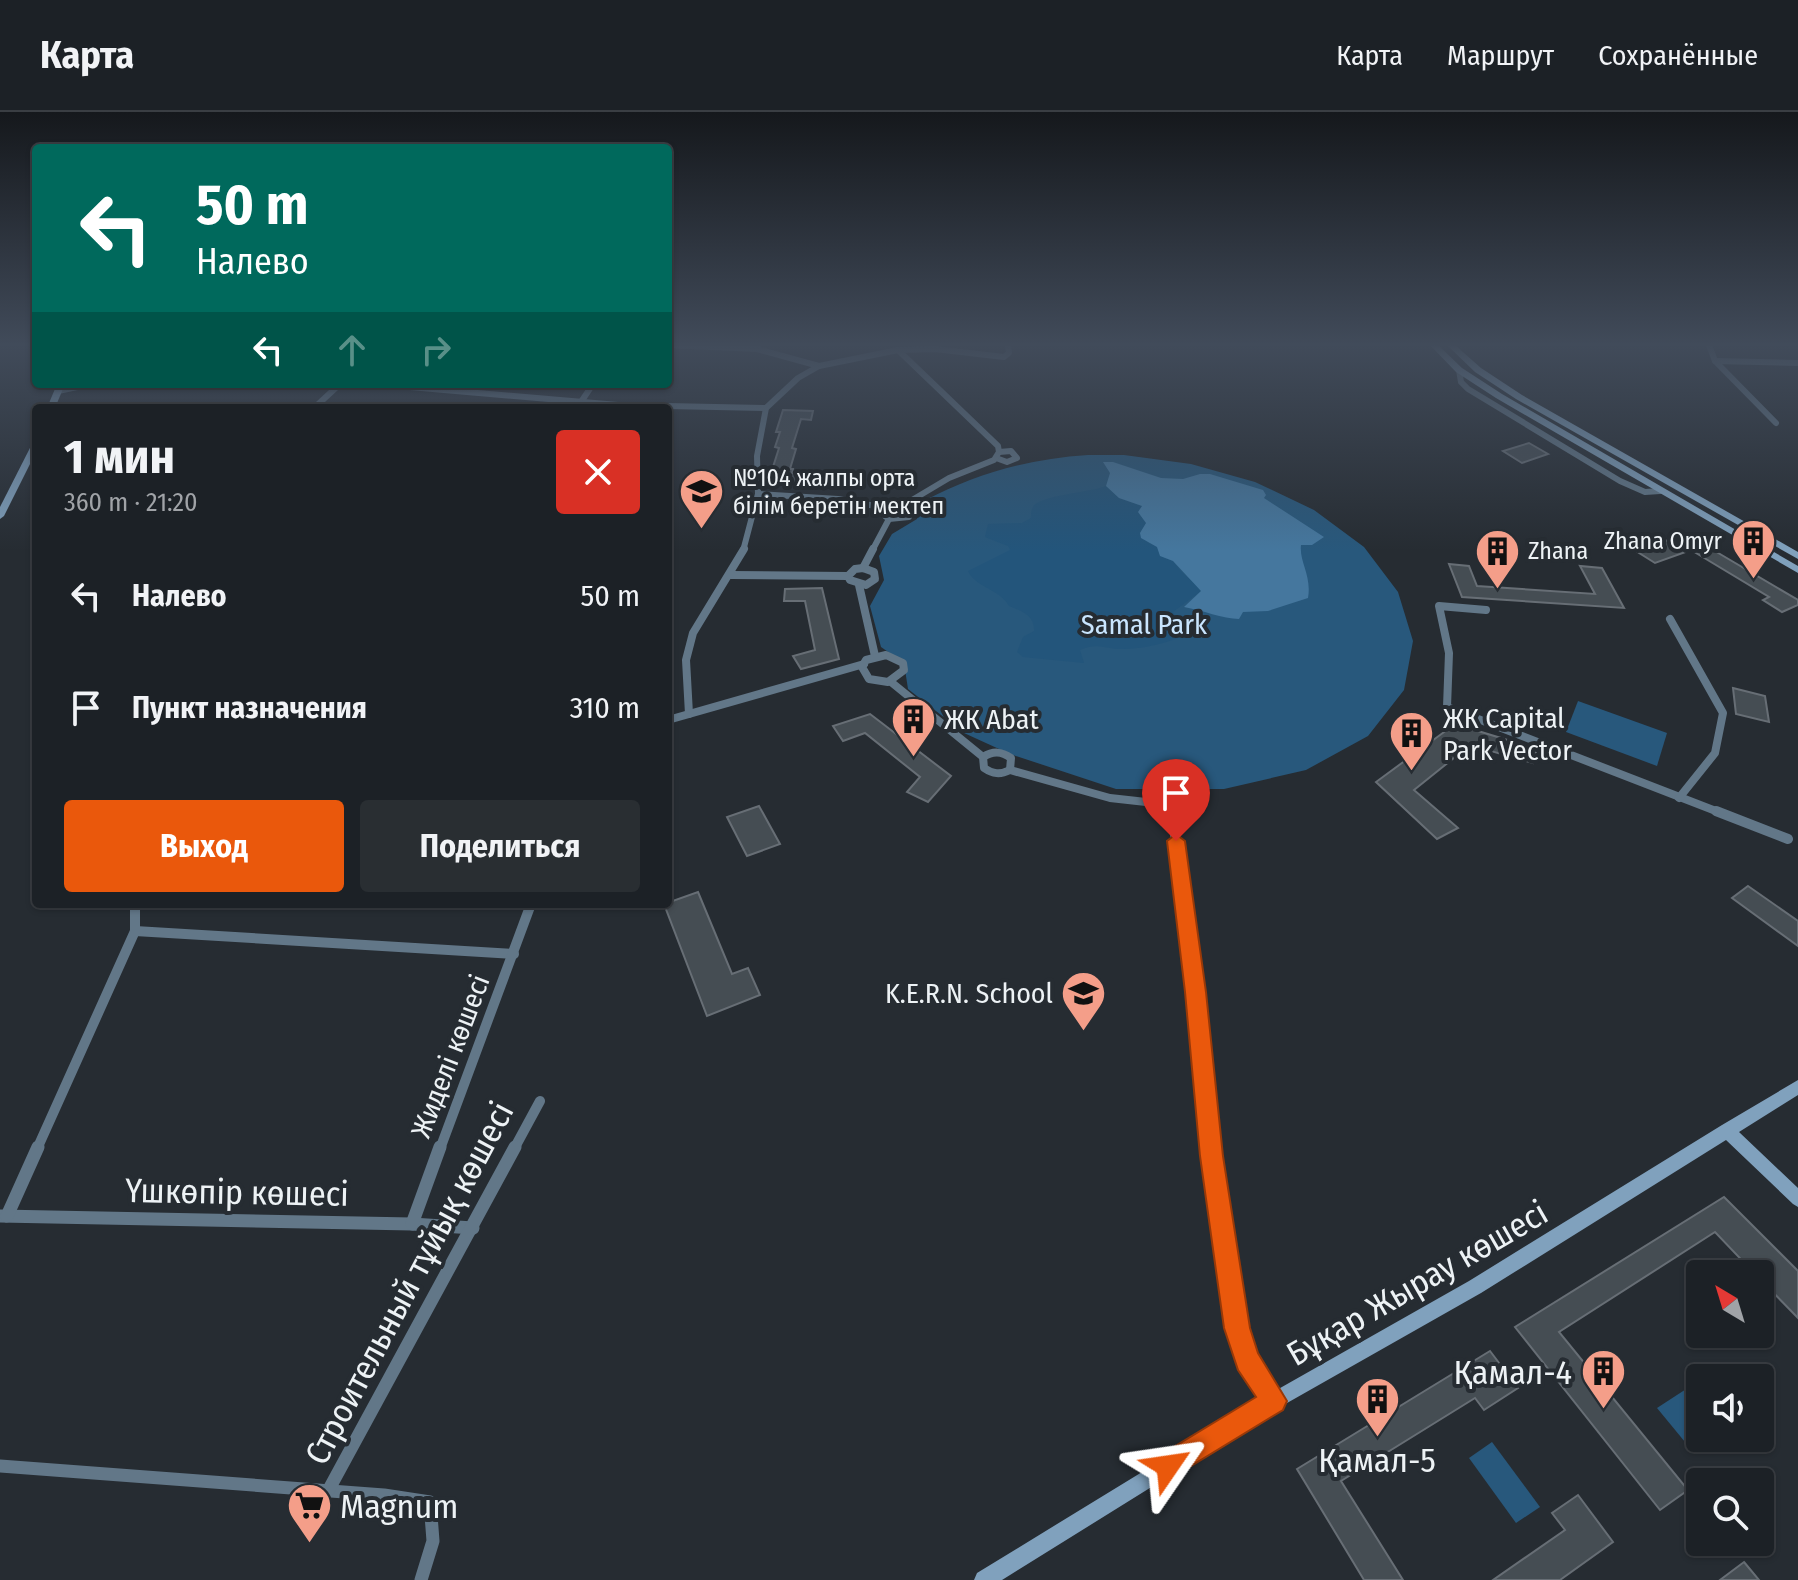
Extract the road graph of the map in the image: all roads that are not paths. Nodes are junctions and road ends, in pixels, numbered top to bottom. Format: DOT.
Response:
graph roads {
  1 [pos="763,414"];
  2 [pos="964,414"];
  3 [pos="1507,414"];
  4 [pos="1531,414"];
  5 [pos="1548,414"];
  6 [pos="1767,414"];
  7 [pos="1776,423"];
  8 [pos="32,454"];
  9 [pos="1630,460"];
  10 [pos="1615,464"];
  11 [pos="1660,491"];
  12 [pos="758,494"];
  13 [pos="902,506"];
  14 [pos="886,508"];
  15 [pos="0,516"];
  16 [pos="889,519"];
  17 [pos="1798,556"];
  18 [pos="863,568"];
  19 [pos="1798,570"];
  20 [pos="731,575"];
  21 [pos="848,576"];
  22 [pos="859,585"];
  23 [pos="1486,610"];
  24 [pos="1670,619"];
  25 [pos="875,656"];
  26 [pos="864,664"];
  27 [pos="891,682"];
  28 [pos="689,714"];
  29 [pos="672,719"];
  30 [pos="983,757"];
  31 [pos="1010,770"];
  32 [pos="1679,798"];
  33 [pos="1155,803"];
  34 [pos="1173,819"];
  35 [pos="1788,839"];
  36 [pos="135,908"];
  37 [pos="530,908"];
  38 [pos="135,931"];
  39 [pos="514,954"];
  40 [pos="1798,1087"];
  41 [pos="540,1101"];
  42 [pos="1727,1130"];
  43 [pos="1798,1199"];
  44 [pos="3,1216"];
  45 [pos="412,1224"];
  46 [pos="473,1228"];
  47 [pos="1274,1401"];
  48 [pos="0,1466"];
  49 [pos="328,1491"];
  50 [pos="421,1580"];
  51 [pos="984,1580"];
  1 -- 12 [label="street"];
  2 -- 13 [label="street"];
  3 -- 11 [label="street"];
  4 -- 10 [label="main road"];
  5 -- 9 [label="main road"];
  6 -- 7 [label="street"];
  8 -- 15 [label="main road"];
  9 -- 10 [label="main road"];
  9 -- 17 [label="main road"];
  10 -- 11 [label="main road"];
  11 -- 19 [label="main road"];
  12 -- 14 [label="street"];
  12 -- 20 [label="street"];
  13 -- 14 [label="street"];
  13 -- 16 [label="street"];
  14 -- 16 [label="street"];
  16 -- 18 [label="street"];
  18 -- 21 [label="street"];
  18 -- 22 [label="street"];
  20 -- 21 [label="street"];
  20 -- 28 [label="street"];
  21 -- 22 [label="street"];
  22 -- 25 [label="street"];
  23 -- 32 [label="street"];
  24 -- 32 [label="street"];
  25 -- 26 [label="street"];
  25 -- 27 [label="street"];
  26 -- 27 [label="street"];
  26 -- 28 [label="street"];
  27 -- 30 [label="street"];
  28 -- 29 [label="street"];
  30 -- 31 [label="street"];
  30 -- 31 [label="street"];
  31 -- 33 [label="street"];
  32 -- 35 [label="street"];
  33 -- 34 [label="street"];
  33 -- 34 [label="street"];
  34 -- 47 [label="street"];
  36 -- 38 [label="street"];
  37 -- 39 [label="street, Жиделі көшесі"];
  38 -- 39 [label="street"];
  38 -- 44 [label="street"];
  39 -- 45 [label="street, Жиделі көшесі"];
  40 -- 42 [label="main road, Бұқар Жырау көшесі"];
  41 -- 46 [label="street, Строительный тұйық көшесі"];
  42 -- 43 [label="main road"];
  42 -- 47 [label="main road, Бұқар Жырау көшесі"];
  44 -- 45 [label="street, Үшкөпір көшесі"];
  45 -- 46 [label="street, Үшкөпір көшесі"];
  46 -- 49 [label="street, Строительный тұйық көшесі"];
  47 -- 51 [label="main road, Бұқар Жырау көшесі"];
  48 -- 49 [label="street"];
  49 -- 50 [label="street"];
}
